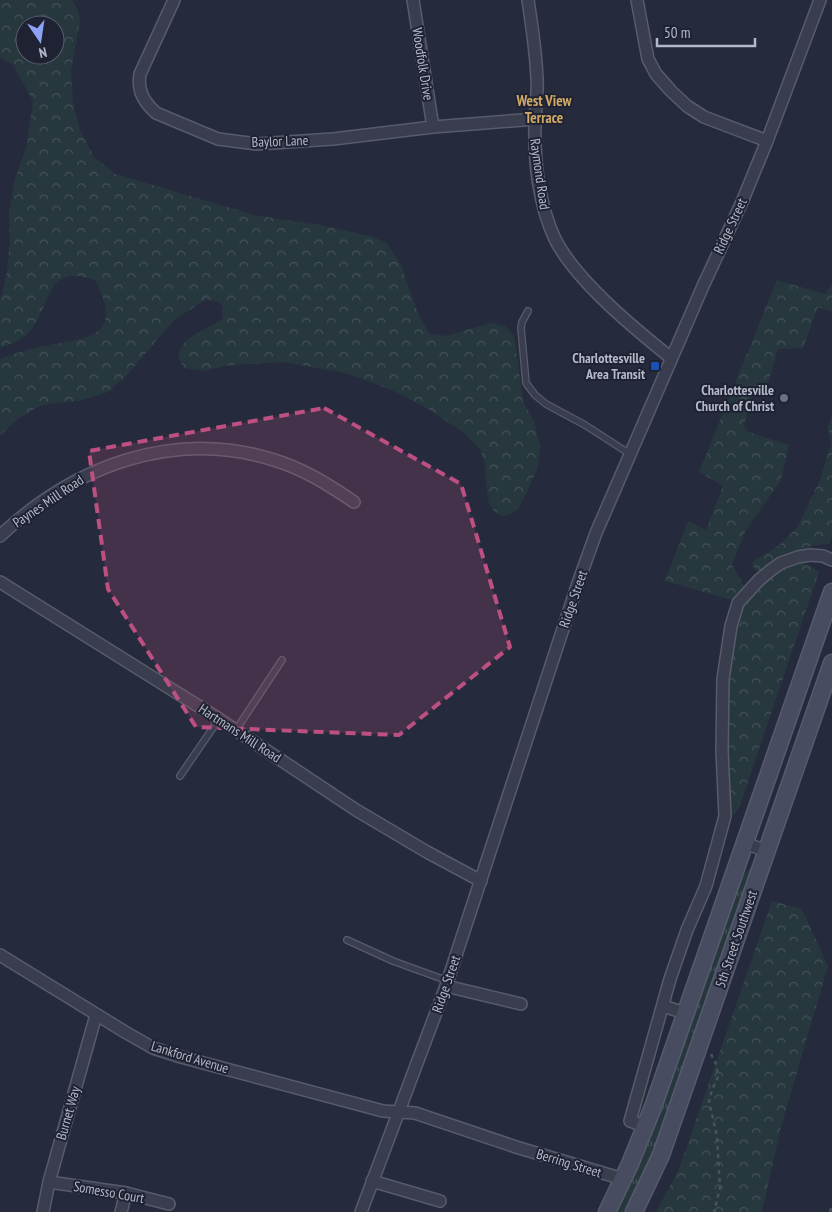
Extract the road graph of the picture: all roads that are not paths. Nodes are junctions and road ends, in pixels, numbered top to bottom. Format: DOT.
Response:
graph roads {
  1 [pos="174,0"];
  2 [pos="413,0"];
  3 [pos="528,0"];
  4 [pos="637,0"];
  5 [pos="820,0"];
  6 [pos="535,119"];
  7 [pos="433,127"];
  8 [pos="767,141"];
  9 [pos="528,311"];
  10 [pos="672,358"];
  11 [pos="630,454"];
  12 [pos="354,502"];
  13 [pos="0,536"];
  14 [pos="832,560"];
  15 [pos="0,582"];
  16 [pos="832,592"];
  17 [pos="282,660"];
  18 [pos="832,663"];
  19 [pos="219,718"];
  20 [pos="236,730"];
  21 [pos="180,776"];
  22 [pos="744,843"];
  23 [pos="767,851"];
  24 [pos="481,881"];
  25 [pos="347,940"];
  26 [pos="0,955"];
  27 [pos="447,983"];
  28 [pos="521,1004"];
  29 [pos="663,1006"];
  30 [pos="685,1013"];
  31 [pos="96,1015"];
  32 [pos="398,1112"];
  33 [pos="645,1126"];
  34 [pos="623,1179"];
  35 [pos="372,1181"];
  36 [pos="49,1182"];
  37 [pos="126,1193"];
  38 [pos="440,1200"];
  39 [pos="169,1204"];
  40 [pos="44,1212"];
  41 [pos="122,1212"];
  42 [pos="361,1212"];
  43 [pos="607,1212"];
  44 [pos="634,1212"];
  1 -- 7 [label="street, Baylor Lane"];
  2 -- 7 [label="street, Woodfolk Drive"];
  3 -- 6 [label="street, Raymond Road"];
  4 -- 8 [label="street"];
  5 -- 8 [label="street, Ridge Street"];
  6 -- 7 [label="street, Baylor Lane"];
  6 -- 10 [label="street, Raymond Road"];
  8 -- 10 [label="street, Ridge Street"];
  9 -- 11 [label="lane"];
  10 -- 11 [label="street, Ridge Street"];
  11 -- 24 [label="street, Ridge Street"];
  12 -- 13 [label="street, Paynes Mill Road"];
  14 -- 29 [label="street"];
  15 -- 19 [label="street, Hartmans Mill Road"];
  16 -- 22 [label="main road, 5th Street Southwest"];
  17 -- 20 [label="lane"];
  18 -- 23 [label="main road, 5th Street Southwest"];
  19 -- 20 [label="street, Hartmans Mill Road"];
  19 -- 21 [label="lane"];
  20 -- 24 [label="street, Hartmans Mill Road"];
  22 -- 23 [label="street"];
  22 -- 30 [label="main road, 5th Street Southwest"];
  23 -- 44 [label="main road, 5th Street Southwest"];
  24 -- 27 [label="street, Ridge Street"];
  25 -- 27 [label="lane"];
  26 -- 31 [label="street, Lankford Avenue"];
  27 -- 28 [label="street"];
  27 -- 32 [label="street, Ridge Street"];
  29 -- 30 [label="street"];
  29 -- 33 [label="street"];
  30 -- 33 [label="main road, 5th Street Southwest"];
  31 -- 32 [label="street, Lankford Avenue"];
  31 -- 36 [label="street, Burnet Way"];
  32 -- 34 [label="street, Berring Street"];
  32 -- 35 [label="street, Ridge Street"];
  33 -- 34 [label="main road, 5th Street Southwest"];
  34 -- 43 [label="main road, 5th Street Southwest"];
  35 -- 38 [label="street"];
  35 -- 42 [label="street, Ridge Street"];
  36 -- 37 [label="street, Somesso Court"];
  36 -- 40 [label="street, Burnet Way"];
  37 -- 39 [label="street, Somesso Court"];
  37 -- 41 [label="street"];
}
